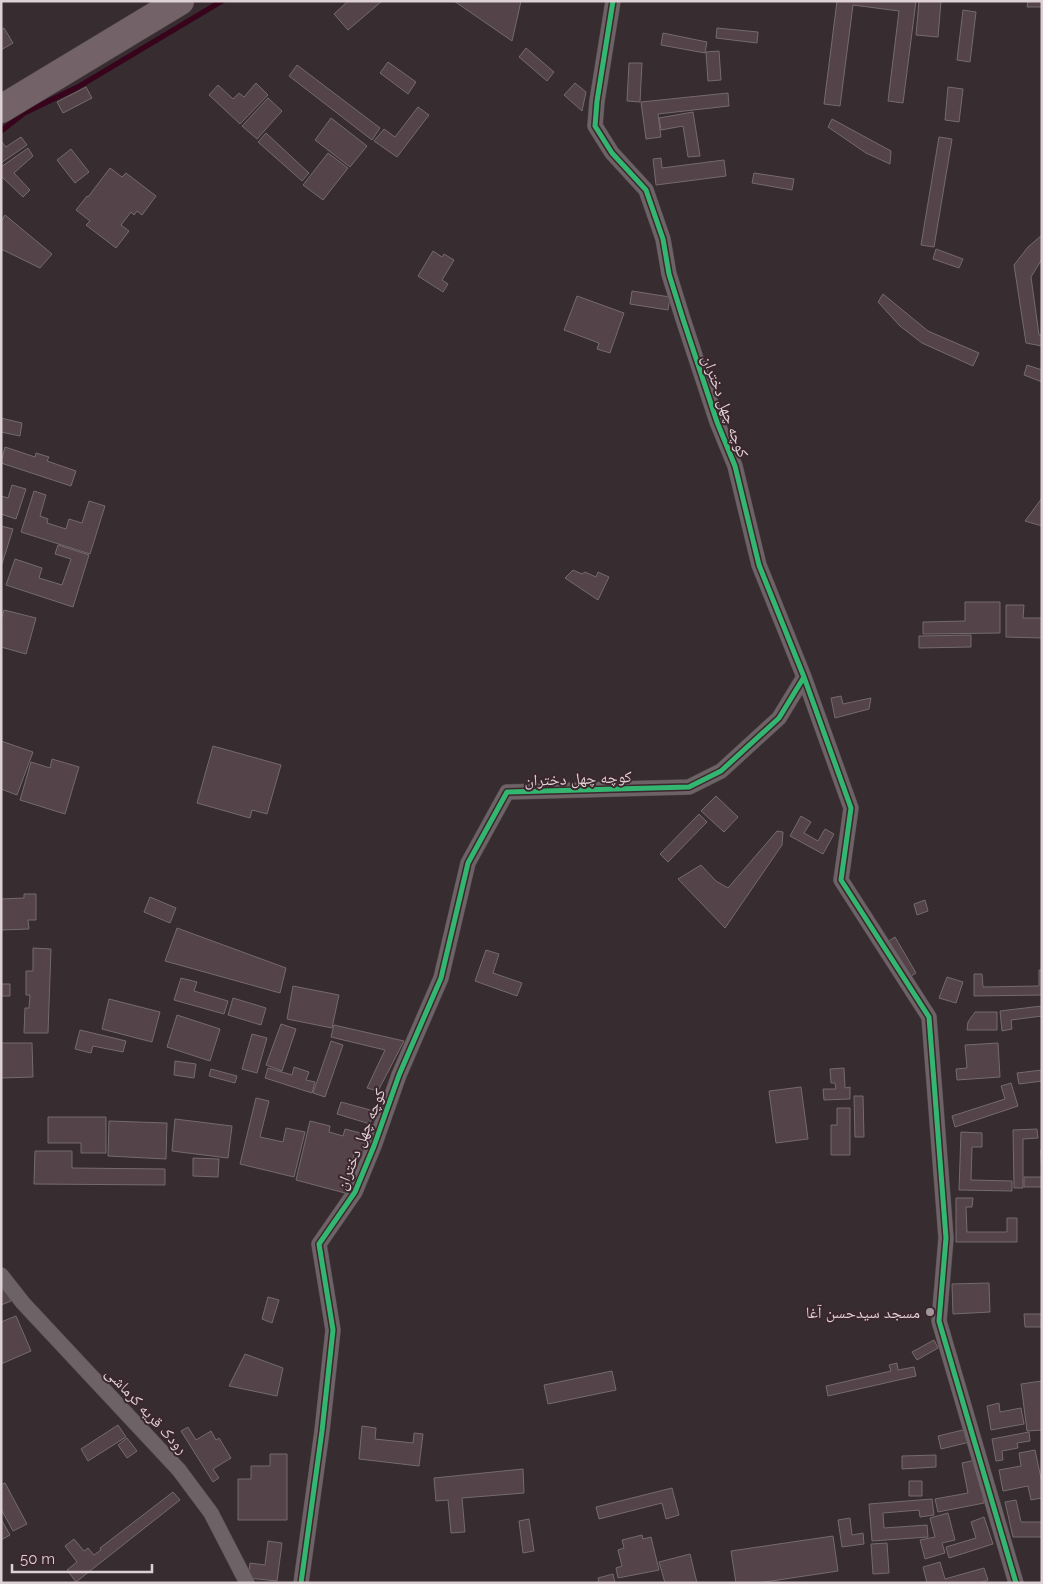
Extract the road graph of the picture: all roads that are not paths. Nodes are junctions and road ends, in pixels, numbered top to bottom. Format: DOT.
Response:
graph roads {
  1 [pos="180,1"];
  2 [pos="613,1"];
  3 [pos="1,109"];
  4 [pos="804,677"];
  5 [pos="1,1275"];
  6 [pos="247,1583"];
  7 [pos="301,1583"];
  8 [pos="1016,1583"];
  1 -- 3 [label="highway"];
  2 -- 4 [label="street, کوچه چهل دختران"];
  4 -- 7 [label="street, کوچه چهل دختران"];
  4 -- 8 [label="street"];
  5 -- 6 [label="street, رودک قریه کرماشی"];
}
